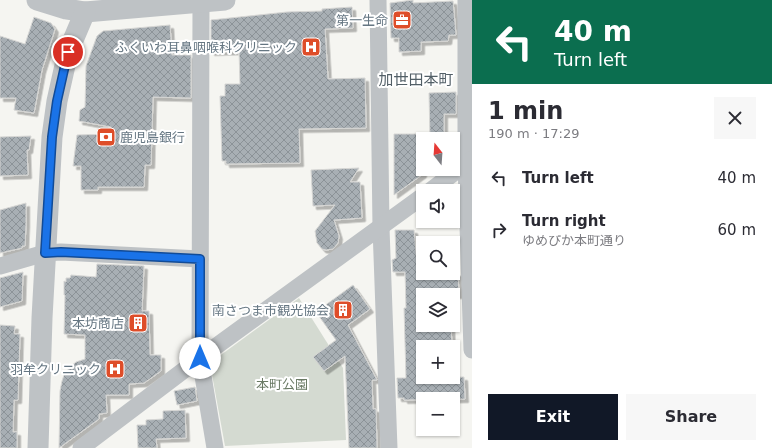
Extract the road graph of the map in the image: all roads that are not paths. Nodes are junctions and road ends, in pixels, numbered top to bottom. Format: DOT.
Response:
graph roads {
  1 [pos="38,0"];
  2 [pos="225,0"];
  3 [pos="378,0"];
  4 [pos="466,0"];
  5 [pos="201,3"];
  6 [pos="88,6"];
  7 [pos="469,162"];
  8 [pos="439,184"];
  9 [pos="416,201"];
  10 [pos="381,228"];
  11 [pos="45,253"];
  12 [pos="200,259"];
  13 [pos="0,266"];
  14 [pos="471,308"];
  15 [pos="472,350"];
  16 [pos="200,358"];
  17 [pos="38,448"];
  18 [pos="80,448"];
  19 [pos="216,448"];
  20 [pos="389,448"];
  1 -- 6 [label="street"];
  2 -- 5 [label="street"];
  3 -- 10 [label="street"];
  4 -- 7 [label="street"];
  5 -- 6 [label="street"];
  5 -- 12 [label="street"];
  6 -- 11 [label="street"];
  7 -- 8 [label="street"];
  7 -- 14 [label="street"];
  9 -- 10 [label="street"];
  10 -- 16 [label="street"];
  10 -- 20 [label="street"];
  11 -- 12 [label="street"];
  11 -- 13 [label="street"];
  11 -- 17 [label="street"];
  12 -- 16 [label="street"];
  14 -- 15 [label="street"];
  16 -- 18 [label="street"];
  16 -- 19 [label="street"];
}
